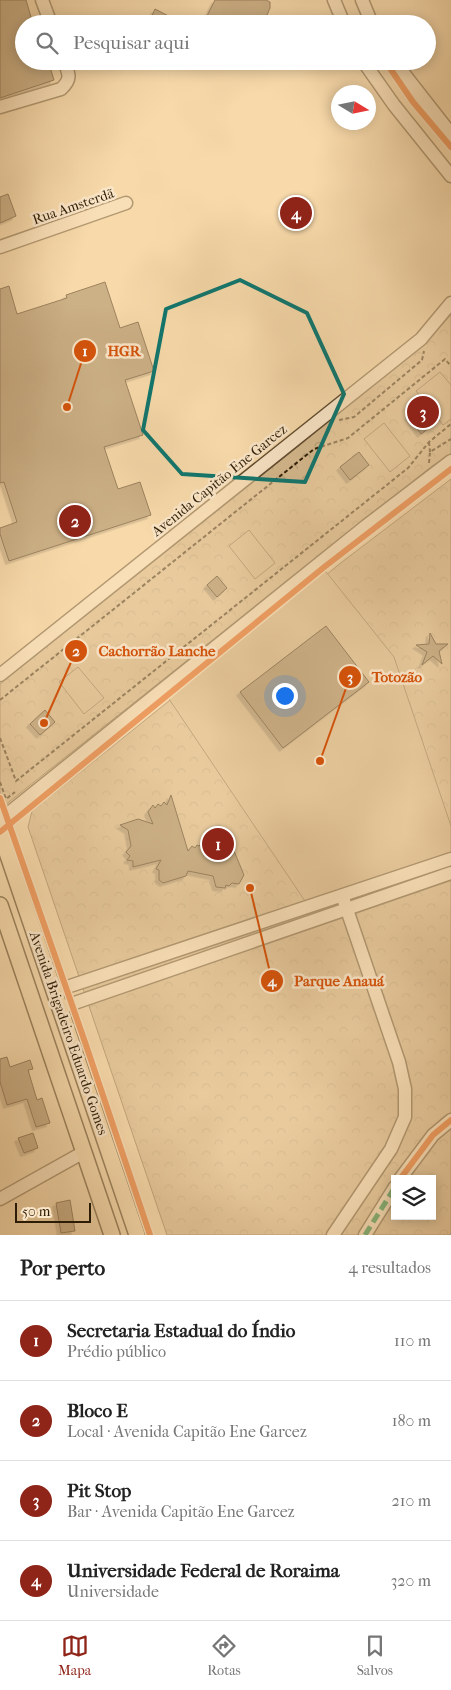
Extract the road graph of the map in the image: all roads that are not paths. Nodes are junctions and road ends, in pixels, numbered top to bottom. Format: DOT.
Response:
graph roads {
  1 [pos="42,0"];
  2 [pos="334,0"];
  3 [pos="362,0"];
  4 [pos="47,15"];
  5 [pos="340,15"];
  6 [pos="368,15"];
  7 [pos="67,70"];
  8 [pos="369,70"];
  9 [pos="401,70"];
  10 [pos="0,108"];
  11 [pos="451,134"];
  12 [pos="451,176"];
  13 [pos="126,203"];
  14 [pos="0,247"];
  15 [pos="451,302"];
  16 [pos="451,461"];
  17 [pos="0,675"];
  18 [pos="3,817"];
  19 [pos="0,832"];
  20 [pos="451,859"];
  21 [pos="451,873"];
  22 [pos="344,902"];
  23 [pos="0,905"];
  24 [pos="55,991"];
  25 [pos="60,1008"];
  26 [pos="451,1120"];
  27 [pos="84,1152"];
  28 [pos="403,1175"];
  29 [pos="391,1193"];
  30 [pos="0,1198"];
  31 [pos="112,1235"];
  32 [pos="137,1235"];
  33 [pos="333,1235"];
  34 [pos="365,1235"];
  1 -- 4 [label="street"];
  2 -- 5 [label="street"];
  3 -- 6 [label="street"];
  7 -- 10 [label="street"];
  8 -- 12 [label="street"];
  9 -- 11 [label="street"];
  13 -- 14 [label="street, Rua Amsterdã"];
  15 -- 17 [label="street, Avenida Capitão Ene Garcez"];
  16 -- 18 [label="street"];
  19 -- 24 [label="main road, Avenida Brigadeiro Eduardo Gomes"];
  20 -- 22 [label="street"];
  21 -- 22 [label="street"];
  22 -- 24 [label="street"];
  22 -- 25 [label="street"];
  22 -- 33 [label="street"];
  23 -- 27 [label="main road, Avenida Brigadeiro Eduardo Gomes"];
  24 -- 25 [label="main road, Avenida Brigadeiro Eduardo Gomes"];
  25 -- 32 [label="main road, Avenida Brigadeiro Eduardo Gomes"];
  26 -- 28 [label="street"];
  27 -- 30 [label="street"];
  27 -- 31 [label="main road, Avenida Brigadeiro Eduardo Gomes"];
  29 -- 34 [label="street"];
}
